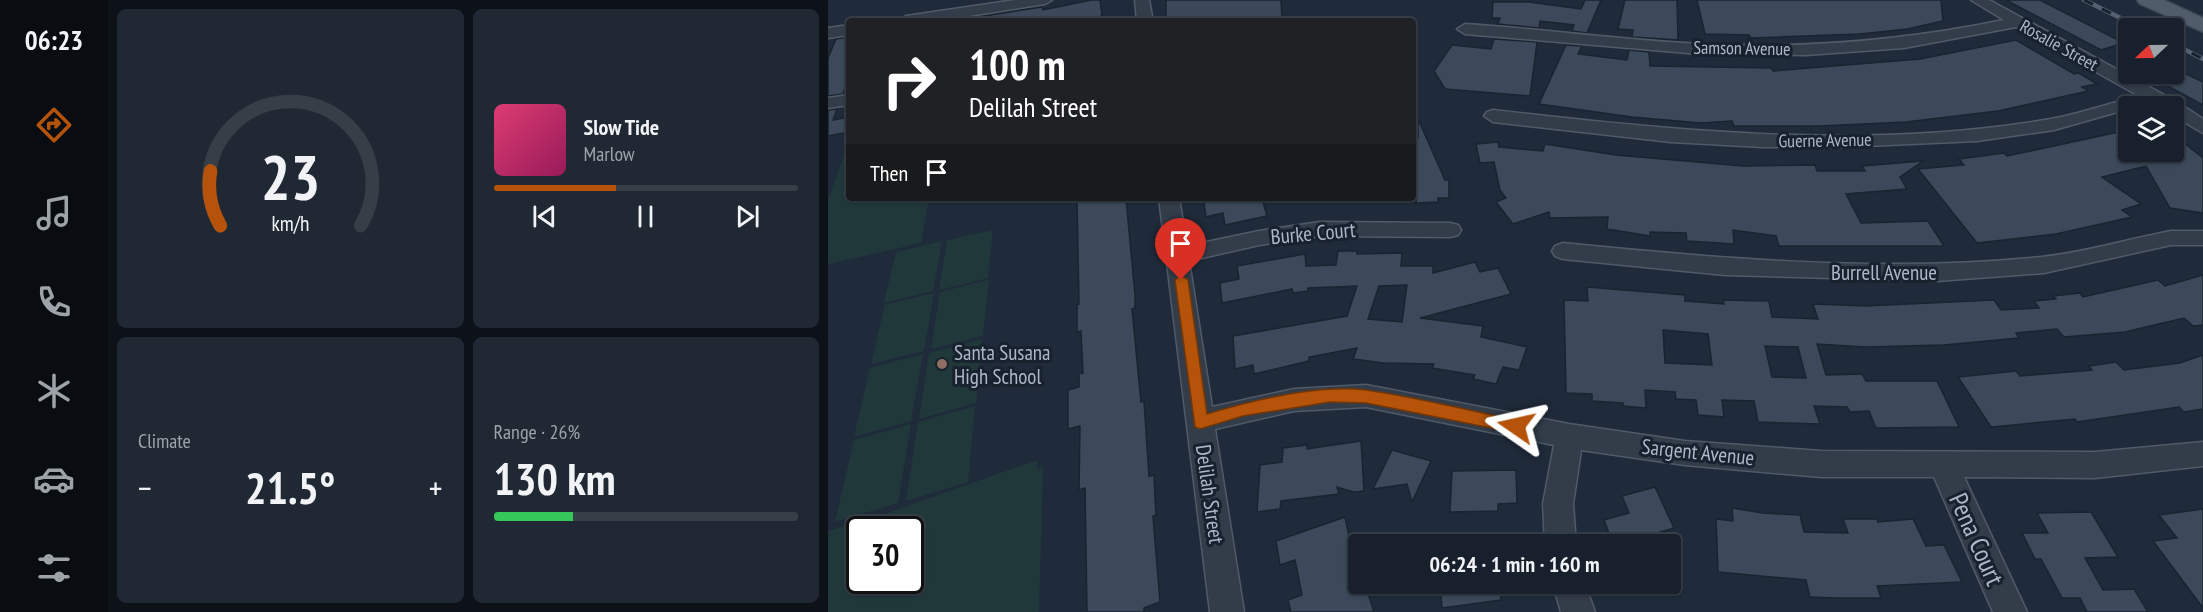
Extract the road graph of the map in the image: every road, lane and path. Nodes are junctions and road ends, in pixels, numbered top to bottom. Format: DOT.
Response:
graph roads {
  1 [pos="1045,0"];
  2 [pos="1142,0"];
  3 [pos="1978,0"];
  4 [pos="2147,0"];
  5 [pos="926,18"];
  6 [pos="1145,18"];
  7 [pos="2018,22"];
  8 [pos="2203,26"];
  9 [pos="1465,29"];
  10 [pos="846,30"];
  11 [pos="828,33"];
  12 [pos="2152,96"];
  13 [pos="846,100"];
  14 [pos="828,103"];
  15 [pos="2118,107"];
  16 [pos="2184,115"];
  17 [pos="1493,116"];
  18 [pos="2203,127"];
  19 [pos="1169,201"];
  20 [pos="1450,230"];
  21 [pos="2203,238"];
  22 [pos="1563,251"];
  23 [pos="1178,256"];
  24 [pos="1200,422"];
  25 [pos="1569,436"];
  26 [pos="2203,454"];
  27 [pos="1944,466"];
  28 [pos="1560,534"];
  29 [pos="1572,594"];
  30 [pos="1227,612"];
  31 [pos="1578,612"];
  32 [pos="2010,612"];
  1 -- 5 [label="street"];
  2 -- 6 [label="street"];
  3 -- 7 [label="street, Rosalie Street"];
  4 -- 8 [label="main road"];
  7 -- 9 [label="street, Samson Avenue"];
  7 -- 12 [label="street, Rosalie Street"];
  10 -- 11 [label="street"];
  13 -- 14 [label="street"];
  15 -- 17 [label="street, Guerne Avenue"];
  16 -- 18 [label="street, Rosalie Street"];
  19 -- 23 [label="street, Delilah Street"];
  20 -- 23 [label="street, Burke Court"];
  21 -- 22 [label="street, Burrell Avenue"];
  23 -- 24 [label="street, Delilah Street"];
  24 -- 25 [label="street, Sargent Avenue"];
  24 -- 30 [label="street, Delilah Street"];
  25 -- 27 [label="street, Sargent Avenue"];
  25 -- 28 [label="street"];
  26 -- 27 [label="street, Sargent Avenue"];
  27 -- 32 [label="street, Pena Court"];
  29 -- 31 [label="street"];
}
